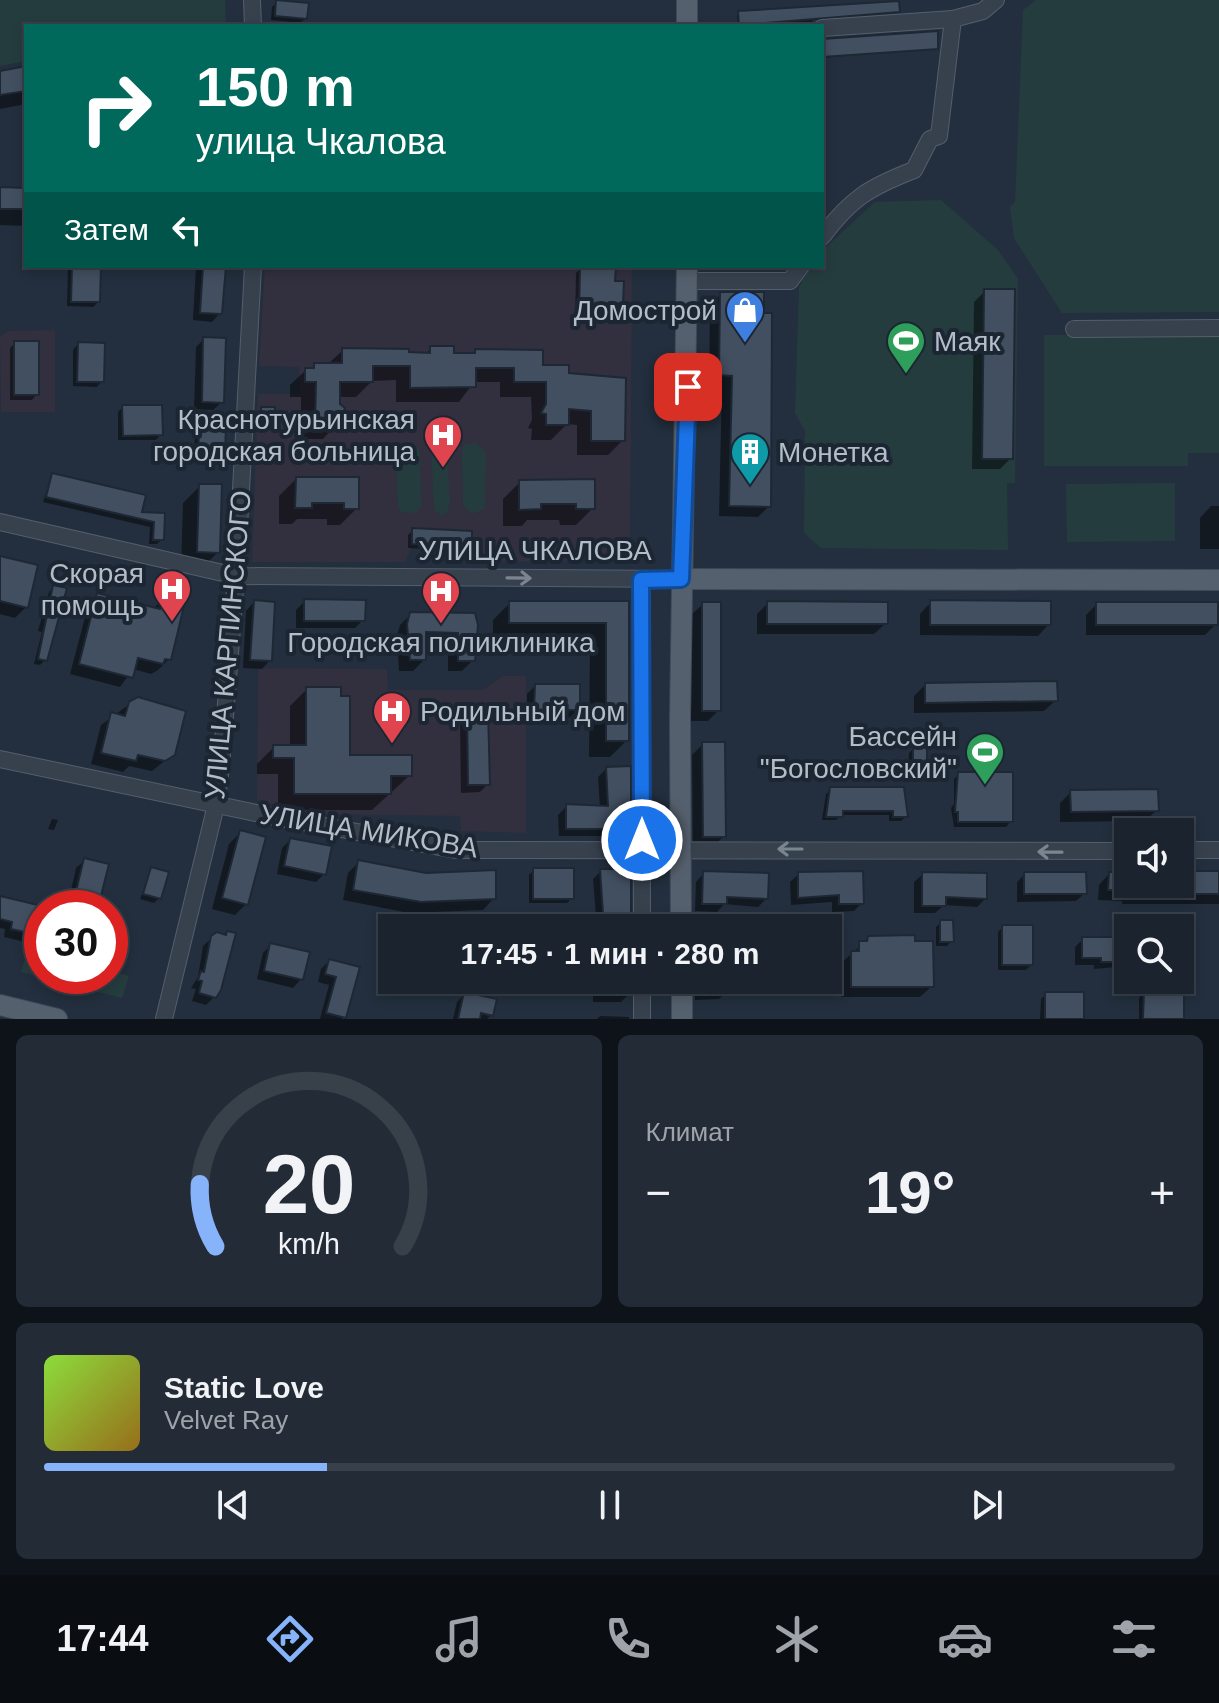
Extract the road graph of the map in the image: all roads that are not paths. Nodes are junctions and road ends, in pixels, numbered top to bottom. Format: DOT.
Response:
graph roads {
  1 [pos="252,0"];
  2 [pos="687,0"];
  3 [pos="996,0"];
  4 [pos="953,19"];
  5 [pos="253,24"];
  6 [pos="687,24"];
  7 [pos="824,28"];
  8 [pos="824,234"];
  9 [pos="253,268"];
  10 [pos="800,268"];
  11 [pos="687,273"];
  12 [pos="1219,328"];
  13 [pos="1074,329"];
  14 [pos="0,522"];
  15 [pos="236,576"];
  16 [pos="681,579"];
  17 [pos="641,580"];
  18 [pos="1219,580"];
  19 [pos="0,759"];
  20 [pos="216,805"];
  21 [pos="642,849"];
  22 [pos="680,849"];
  23 [pos="1194,850"];
  24 [pos="1219,850"];
  25 [pos="1114,851"];
  26 [pos="642,914"];
  27 [pos="681,914"];
  28 [pos="642,994"];
  29 [pos="682,994"];
  30 [pos="0,1005"];
  31 [pos="57,1019"];
  32 [pos="164,1019"];
  33 [pos="642,1019"];
  34 [pos="682,1019"];
  1 -- 5 [label="street"];
  2 -- 6 [label="main road"];
  3 -- 4 [label="street"];
  4 -- 7 [label="street"];
  4 -- 8 [label="street"];
  9 -- 15 [label="street, УЛИЦА КАРПИНСКОГО"];
  10 -- 11 [label="street"];
  11 -- 16 [label="main road"];
  12 -- 13 [label="street"];
  14 -- 15 [label="street, УЛИЦА ЧКАЛОВА"];
  15 -- 17 [label="street, УЛИЦА ЧКАЛОВА, one-way"];
  15 -- 20 [label="street, УЛИЦА КАРПИНСКОГО"];
  16 -- 17 [label="street, УЛИЦА ЧКАЛОВА"];
  16 -- 18 [label="main road, УЛИЦА ЧКАЛОВА"];
  16 -- 22 [label="main road"];
  17 -- 21 [label="street"];
  19 -- 20 [label="street, УЛИЦА МИКОВА"];
  20 -- 21 [label="street, УЛИЦА МИКОВА"];
  20 -- 32 [label="street, УЛИЦА КАРПИНСКОГО"];
  21 -- 22 [label="street, УЛИЦА МИКОВА"];
  21 -- 26 [label="street"];
  25 -- 22 [label="street, УЛИЦА МИКОВА, one-way"];
  22 -- 27 [label="main road"];
  23 -- 24 [label="street"];
  28 -- 33 [label="street"];
  29 -- 34 [label="main road"];
  30 -- 31 [label="main road"];
}
